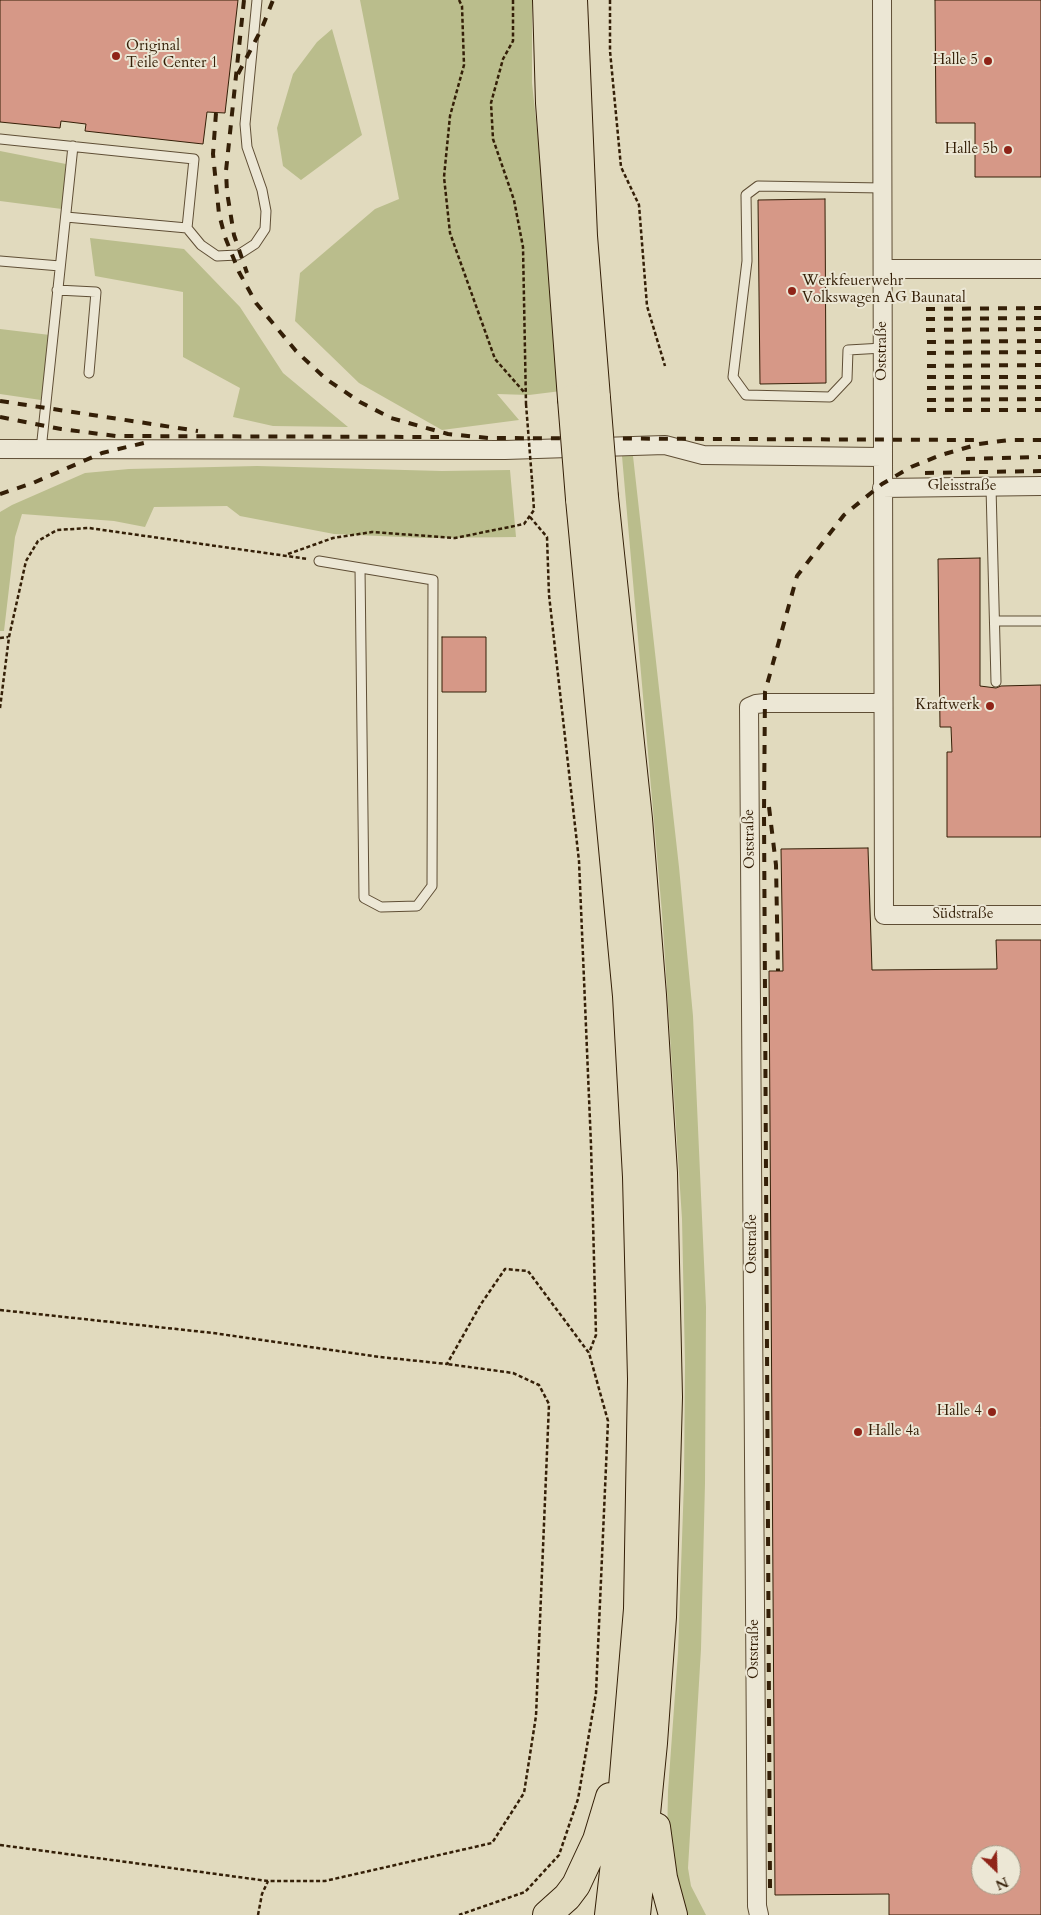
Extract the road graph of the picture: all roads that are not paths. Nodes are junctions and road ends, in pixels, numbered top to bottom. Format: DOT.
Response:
graph roads {
  1 [pos="257,0"];
  2 [pos="547,0"];
  3 [pos="573,0"];
  4 [pos="882,0"];
  5 [pos="0,139"];
  6 [pos="73,146"];
  7 [pos="883,188"];
  8 [pos="66,217"];
  9 [pos="186,228"];
  10 [pos="0,261"];
  11 [pos="60,266"];
  12 [pos="1041,268"];
  13 [pos="883,269"];
  14 [pos="57,290"];
  15 [pos="883,348"];
  16 [pos="90,373"];
  17 [pos="584,399"];
  18 [pos="0,449"];
  19 [pos="41,450"];
  20 [pos="882,457"];
  21 [pos="1041,486"];
  22 [pos="991,487"];
  23 [pos="882,488"];
  24 [pos="592,498"];
  25 [pos="319,561"];
  26 [pos="360,568"];
  27 [pos="995,621"];
  28 [pos="1041,621"];
  29 [pos="996,682"];
  30 [pos="883,703"];
  31 [pos="1041,914"];
  32 [pos="884,915"];
  33 [pos="628,1723"];
  34 [pos="653,1743"];
  35 [pos="548,1915"];
  36 [pos="609,1915"];
  37 [pos="636,1915"];
  38 [pos="673,1915"];
  39 [pos="759,1915"];
  1 -- 9 [label="lane"];
  2 -- 17 [label="highway"];
  3 -- 17 [label="highway"];
  4 -- 7 [label="street, Oststraße"];
  5 -- 6 [label="lane"];
  6 -- 8 [label="lane"];
  6 -- 9 [label="lane"];
  7 -- 13 [label="street, Oststraße"];
  7 -- 15 [label="lane"];
  8 -- 9 [label="lane"];
  8 -- 11 [label="lane"];
  10 -- 11 [label="lane"];
  11 -- 14 [label="lane"];
  12 -- 13 [label="street"];
  13 -- 15 [label="street, Oststraße"];
  14 -- 16 [label="lane"];
  14 -- 19 [label="lane"];
  15 -- 20 [label="street, Oststraße"];
  17 -- 24 [label="highway, bridge"];
  18 -- 19 [label="street"];
  19 -- 20 [label="street"];
  20 -- 23 [label="street, Oststraße"];
  21 -- 22 [label="street, Gleisstraße"];
  22 -- 23 [label="street, Gleisstraße"];
  22 -- 27 [label="lane"];
  23 -- 30 [label="street, Oststraße"];
  24 -- 33 [label="highway"];
  24 -- 34 [label="highway"];
  25 -- 26 [label="lane"];
  26 -- 26 [label="lane"];
  27 -- 28 [label="lane"];
  27 -- 29 [label="lane"];
  30 -- 32 [label="street, Oststraße"];
  30 -- 39 [label="street, Oststraße"];
  31 -- 32 [label="street, Südstraße"];
  33 -- 35 [label="highway"];
  33 -- 36 [label="highway"];
  34 -- 37 [label="highway"];
  34 -- 38 [label="highway"];
}
